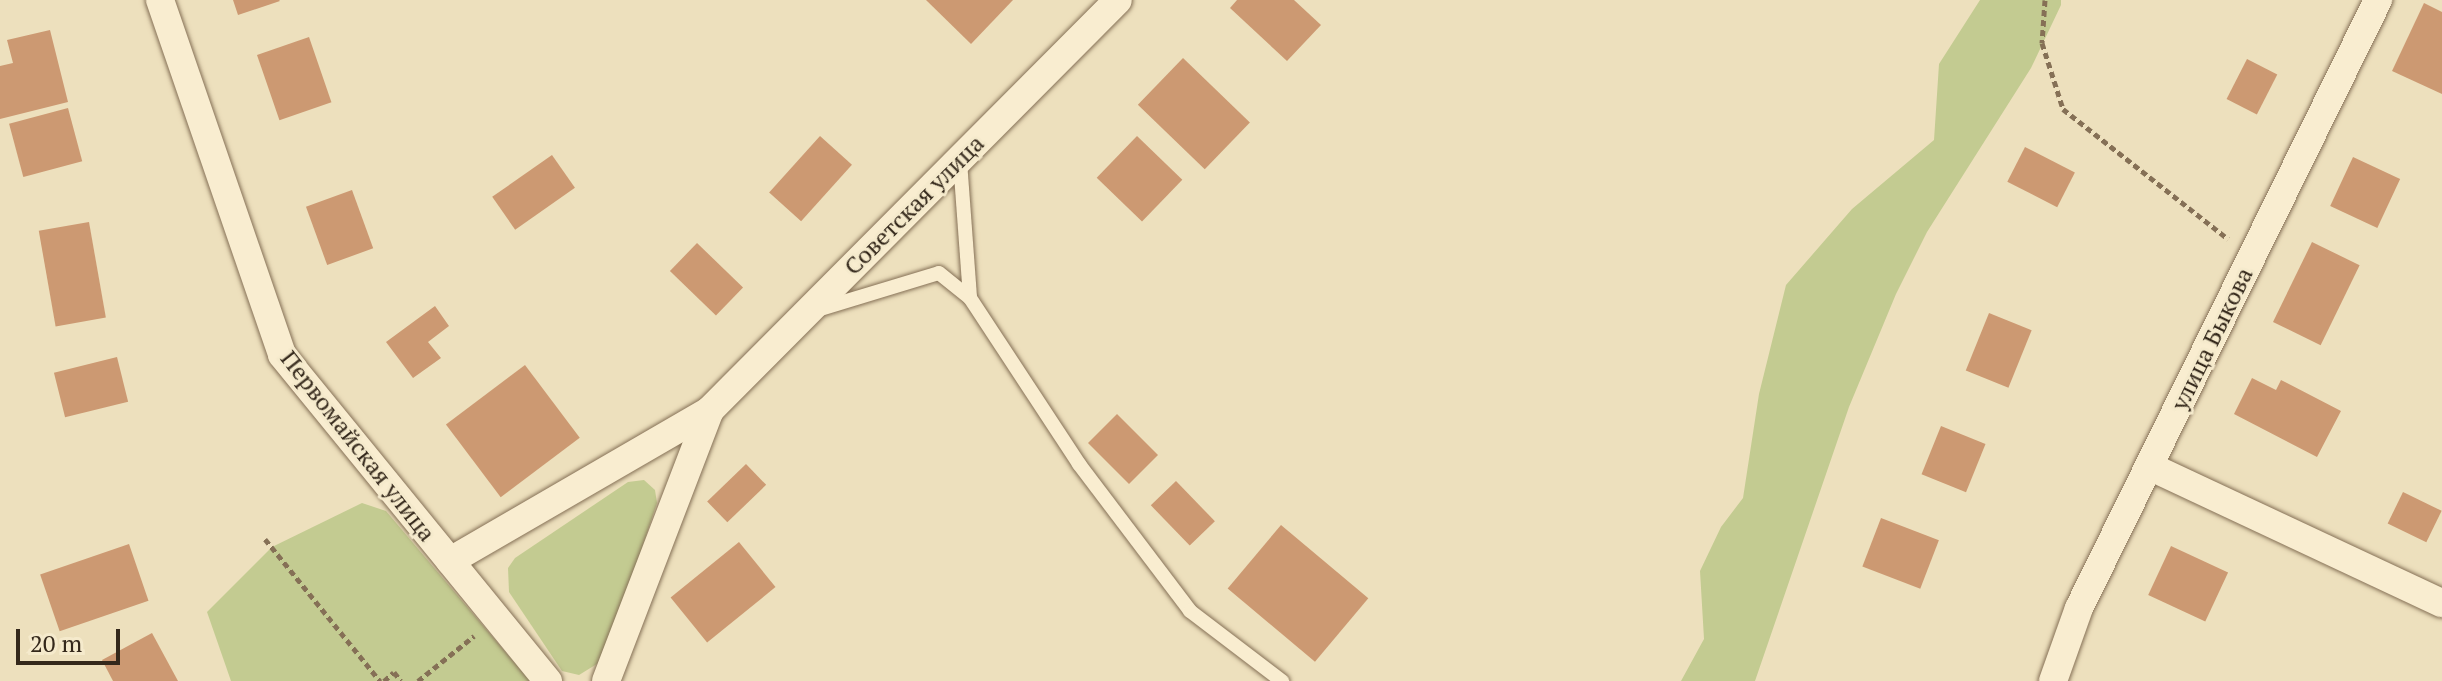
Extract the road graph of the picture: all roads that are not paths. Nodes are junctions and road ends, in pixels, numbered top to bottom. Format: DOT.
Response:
graph roads {
  1 [pos="160,0"];
  2 [pos="1118,0"];
  3 [pos="2378,0"];
  4 [pos="960,159"];
  5 [pos="970,298"];
  6 [pos="805,314"];
  7 [pos="710,410"];
  8 [pos="2149,466"];
  9 [pos="450,561"];
  10 [pos="2442,603"];
  11 [pos="548,681"];
  12 [pos="606,681"];
  13 [pos="1282,681"];
  14 [pos="2053,681"];
  1 -- 9 [label="street, Первомайская улица"];
  2 -- 4 [label="street, Советская улица"];
  3 -- 8 [label="street, улица Быкова"];
  4 -- 5 [label="lane"];
  4 -- 6 [label="street, Советская улица"];
  5 -- 6 [label="lane"];
  5 -- 13 [label="lane"];
  6 -- 7 [label="street, Советская улица"];
  7 -- 9 [label="street, Советская улица"];
  7 -- 12 [label="street, Советская улица"];
  8 -- 10 [label="street"];
  8 -- 14 [label="street, улица Быкова"];
  9 -- 11 [label="street, Первомайская улица"];
}
